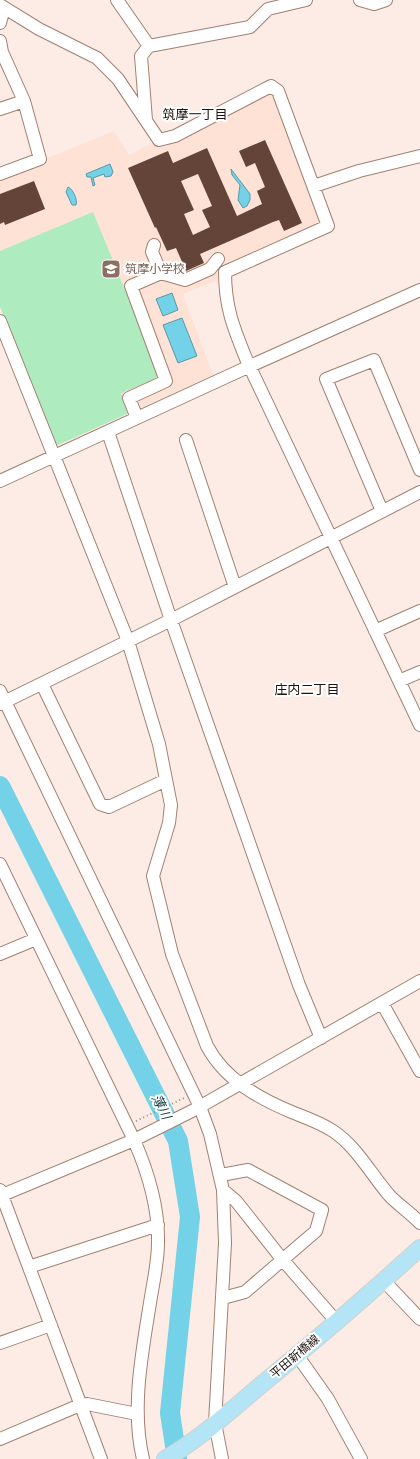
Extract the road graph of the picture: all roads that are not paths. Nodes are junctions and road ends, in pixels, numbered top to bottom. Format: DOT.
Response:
graph roads {
  1 [pos="117,0"];
  2 [pos="306,0"];
  3 [pos="360,0"];
  4 [pos="386,0"];
  5 [pos="2,7"];
  6 [pos="0,23"];
  7 [pos="0,41"];
  8 [pos="149,46"];
  9 [pos="24,101"];
  10 [pos="0,109"];
  11 [pos="146,122"];
  12 [pos="420,156"];
  13 [pos="0,174"];
  14 [pos="314,186"];
  15 [pos="154,245"];
  16 [pos="218,259"];
  17 [pos="161,273"];
  18 [pos="420,290"];
  19 [pos="1,326"];
  20 [pos="250,366"];
  21 [pos="137,418"];
  22 [pos="108,432"];
  23 [pos="186,440"];
  24 [pos="55,456"];
  25 [pos="420,470"];
  26 [pos="0,481"];
  27 [pos="420,492"];
  28 [pos="382,511"];
  29 [pos="332,536"];
  30 [pos="235,587"];
  31 [pos="420,611"];
  32 [pos="171,620"];
  33 [pos="375,632"];
  34 [pos="128,641"];
  35 [pos="420,672"];
  36 [pos="399,682"];
  37 [pos="42,684"];
  38 [pos="2,699"];
  39 [pos="420,724"];
  40 [pos="166,780"];
  41 [pos="0,864"];
  42 [pos="36,939"];
  43 [pos="0,954"];
  44 [pos="420,981"];
  45 [pos="382,1003"];
  46 [pos="322,1038"];
  47 [pos="420,1071"];
  48 [pos="241,1085"];
  49 [pos="197,1109"];
  50 [pos="139,1138"];
  51 [pos="221,1175"];
  52 [pos="223,1190"];
  53 [pos="1,1194"];
  54 [pos="420,1224"];
  55 [pos="158,1225"];
  56 [pos="420,1248"];
  57 [pos="282,1259"];
  58 [pos="29,1267"];
  59 [pos="384,1281"];
  60 [pos="223,1298"];
  61 [pos="420,1319"];
  62 [pos="336,1321"];
  63 [pos="51,1325"];
  64 [pos="0,1343"];
  65 [pos="297,1356"];
  66 [pos="80,1405"];
  67 [pos="137,1414"];
  68 [pos="212,1426"];
  69 [pos="0,1439"];
  70 [pos="101,1459"];
  71 [pos="143,1459"];
  72 [pos="165,1459"];
  73 [pos="222,1459"];
  74 [pos="361,1459"];
  1 -- 8 [label="street"];
  2 -- 8 [label="street"];
  3 -- 4 [label="street"];
  5 -- 6 [label="street"];
  5 -- 11 [label="street"];
  7 -- 9 [label="street"];
  8 -- 11 [label="street"];
  9 -- 10 [label="street"];
  9 -- 13 [label="street"];
  11 -- 14 [label="street"];
  12 -- 14 [label="street"];
  14 -- 20 [label="street"];
  15 -- 17 [label="street"];
  16 -- 17 [label="street"];
  17 -- 21 [label="street"];
  18 -- 20 [label="street"];
  19 -- 24 [label="street"];
  20 -- 21 [label="street"];
  20 -- 29 [label="street"];
  21 -- 22 [label="street"];
  22 -- 24 [label="street"];
  22 -- 32 [label="street"];
  23 -- 30 [label="street"];
  24 -- 26 [label="street"];
  24 -- 34 [label="street"];
  25 -- 28 [label="street"];
  27 -- 28 [label="street"];
  28 -- 29 [label="street"];
  29 -- 30 [label="street"];
  29 -- 33 [label="street"];
  30 -- 32 [label="street"];
  31 -- 33 [label="street"];
  32 -- 34 [label="street"];
  32 -- 46 [label="street"];
  33 -- 36 [label="street"];
  34 -- 37 [label="street"];
  34 -- 40 [label="street"];
  35 -- 36 [label="street"];
  36 -- 39 [label="street"];
  37 -- 38 [label="street"];
  37 -- 40 [label="street"];
  38 -- 49 [label="street"];
  40 -- 48 [label="street"];
  41 -- 42 [label="street"];
  42 -- 43 [label="street"];
  42 -- 50 [label="street"];
  44 -- 45 [label="street"];
  45 -- 46 [label="street"];
  45 -- 47 [label="street"];
  46 -- 48 [label="street"];
  48 -- 49 [label="street"];
  48 -- 54 [label="street"];
  49 -- 50 [label="street"];
  49 -- 51 [label="street"];
  50 -- 53 [label="street"];
  50 -- 55 [label="street"];
  51 -- 52 [label="street"];
  51 -- 57 [label="street"];
  52 -- 57 [label="street"];
  52 -- 60 [label="street"];
  53 -- 58 [label="street"];
  55 -- 58 [label="street"];
  55 -- 67 [label="street"];
  56 -- 59 [label="main road, 平田新橋線"];
  57 -- 60 [label="street"];
  57 -- 62 [label="street"];
  58 -- 63 [label="street"];
  59 -- 61 [label="street"];
  59 -- 62 [label="main road, 平田新橋線"];
  60 -- 68 [label="street"];
  62 -- 65 [label="main road, 平田新橋線"];
  63 -- 64 [label="street"];
  63 -- 66 [label="street"];
  65 -- 68 [label="main road, 平田新橋線"];
  65 -- 74 [label="street"];
  66 -- 67 [label="street"];
  66 -- 69 [label="street"];
  66 -- 70 [label="street"];
  67 -- 71 [label="street"];
  68 -- 72 [label="main road, 平田新橋線"];
  68 -- 73 [label="street"];
}
